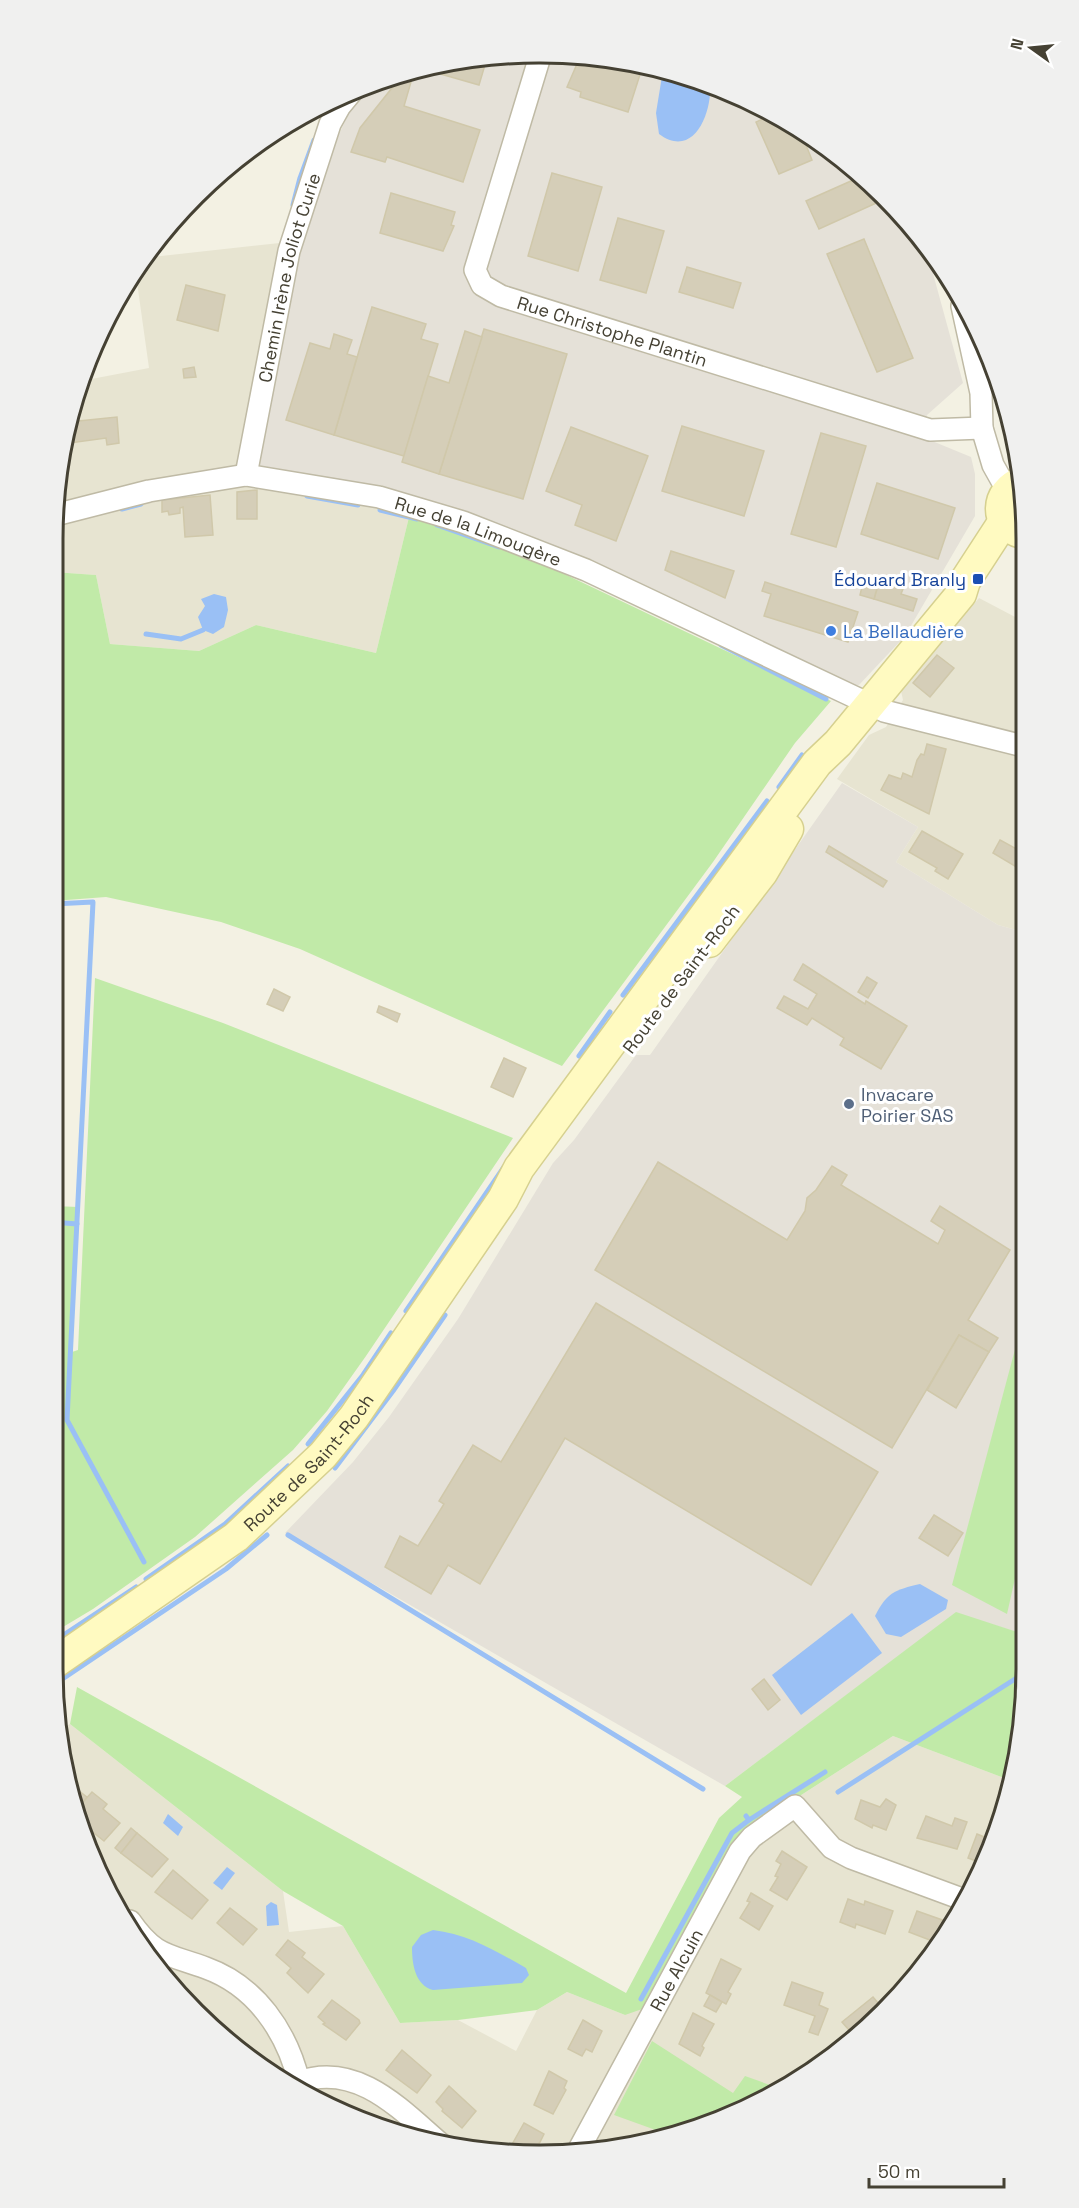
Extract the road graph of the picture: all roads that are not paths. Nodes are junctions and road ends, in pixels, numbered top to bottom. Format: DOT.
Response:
graph roads {
  1 [pos="538,63"];
  2 [pos="339,107"];
  3 [pos="967,329"];
  4 [pos="982,428"];
  5 [pos="246,475"];
  6 [pos="1013,484"];
  7 [pos="1013,488"];
  8 [pos="64,513"];
  9 [pos="1016,529"];
  10 [pos="872,706"];
  11 [pos="1016,744"];
  12 [pos="63,1656"];
  13 [pos="957,1897"];
  14 [pos="150,1943"];
  15 [pos="294,2077"];
  16 [pos="303,2082"];
  17 [pos="425,2131"];
  18 [pos="582,2143"];
  1 -- 4 [label="street, Rue Christophe Plantin"];
  2 -- 5 [label="street, Chemin Irène Joliot Curie"];
  3 -- 4 [label="street"];
  4 -- 6 [label="street"];
  5 -- 8 [label="street, Rue de la Limougère"];
  5 -- 10 [label="street, Rue de la Limougère"];
  7 -- 9 [label="street"];
  9 -- 10 [label="street, Route de Saint-Roch"];
  10 -- 11 [label="street, Rue de la Limougère"];
  10 -- 12 [label="street, Route de Saint-Roch"];
  13 -- 18 [label="street, Rue Alcuin"];
  14 -- 15 [label="street"];
  16 -- 17 [label="street"];
}
